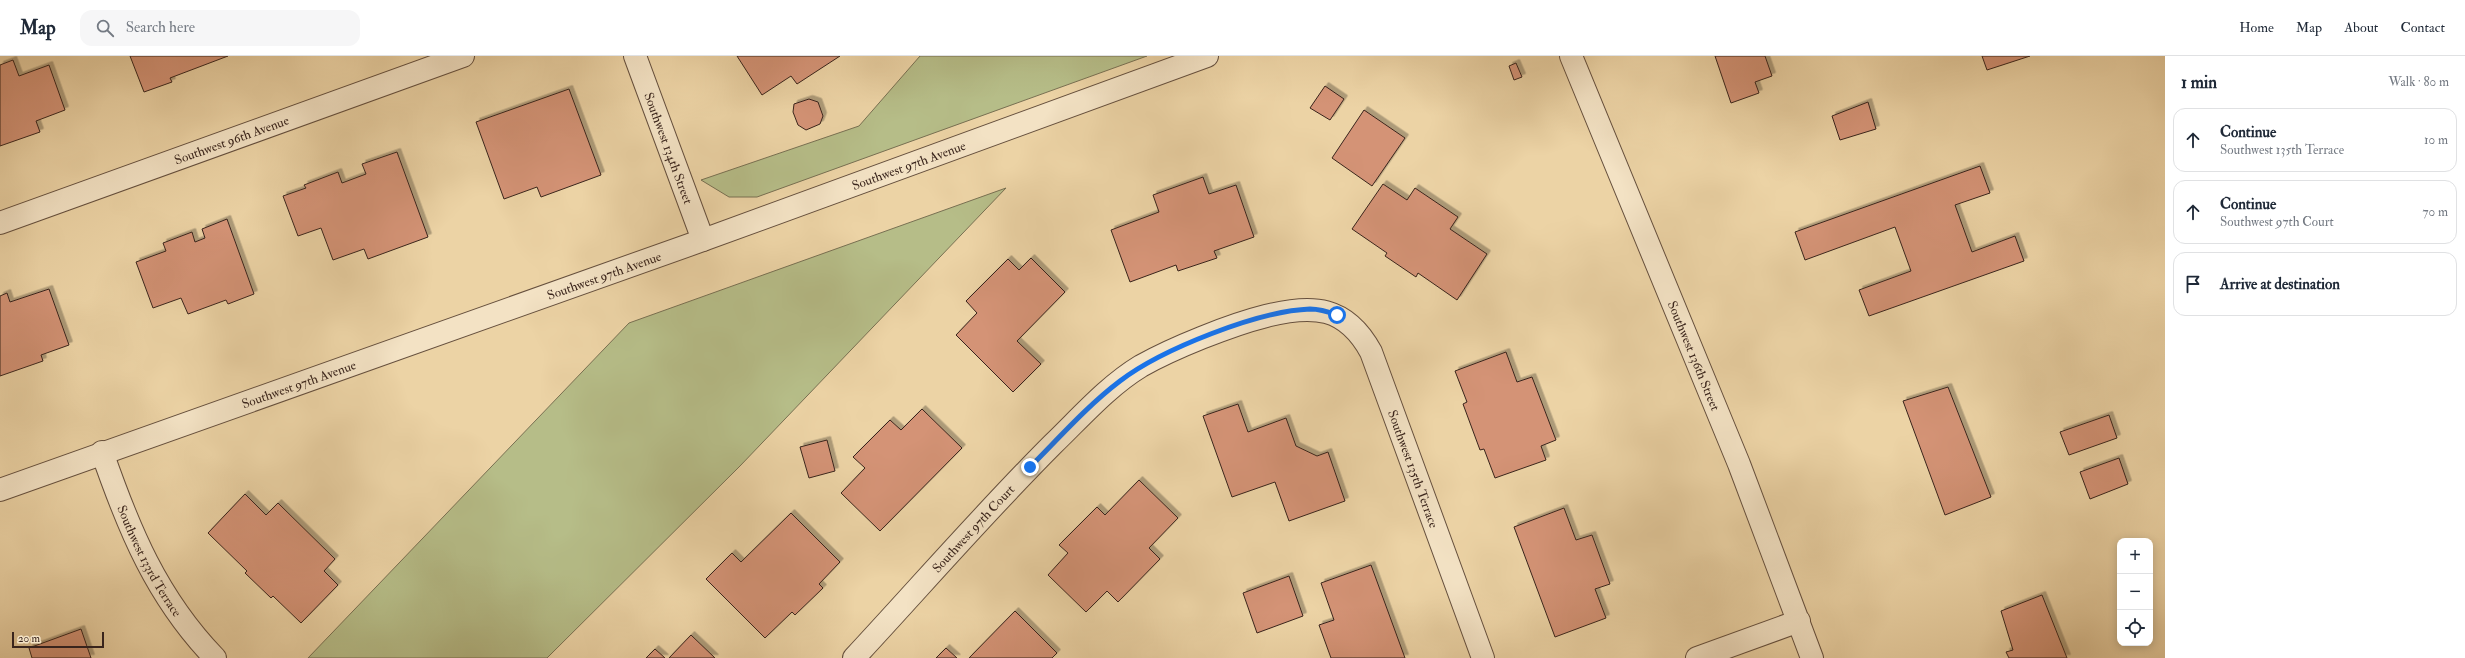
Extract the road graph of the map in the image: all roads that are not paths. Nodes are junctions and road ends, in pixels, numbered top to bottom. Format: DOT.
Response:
graph roads {
  1 [pos="463,56"];
  2 [pos="635,56"];
  3 [pos="1207,56"];
  4 [pos="1572,56"];
  5 [pos="0,223"];
  6 [pos="703,240"];
  7 [pos="1312,309"];
  8 [pos="102,452"];
  9 [pos="0,490"];
  10 [pos="1799,621"];
  11 [pos="215,658"];
  12 [pos="854,658"];
  13 [pos="1483,658"];
  14 [pos="1697,658"];
  15 [pos="1812,658"];
  1 -- 5 [label="street, Southwest 96th Avenue"];
  2 -- 6 [label="street, Southwest 134th Street"];
  3 -- 6 [label="street, Southwest 97th Avenue"];
  4 -- 10 [label="street, Southwest 136th Street"];
  6 -- 8 [label="street, Southwest 97th Avenue"];
  7 -- 12 [label="street, Southwest 97th Court"];
  7 -- 13 [label="street, Southwest 135th Terrace"];
  8 -- 9 [label="street, Southwest 97th Avenue"];
  8 -- 11 [label="street, Southwest 133rd Terrace"];
  10 -- 14 [label="street"];
  10 -- 15 [label="street, Southwest 136th Street"];
}
